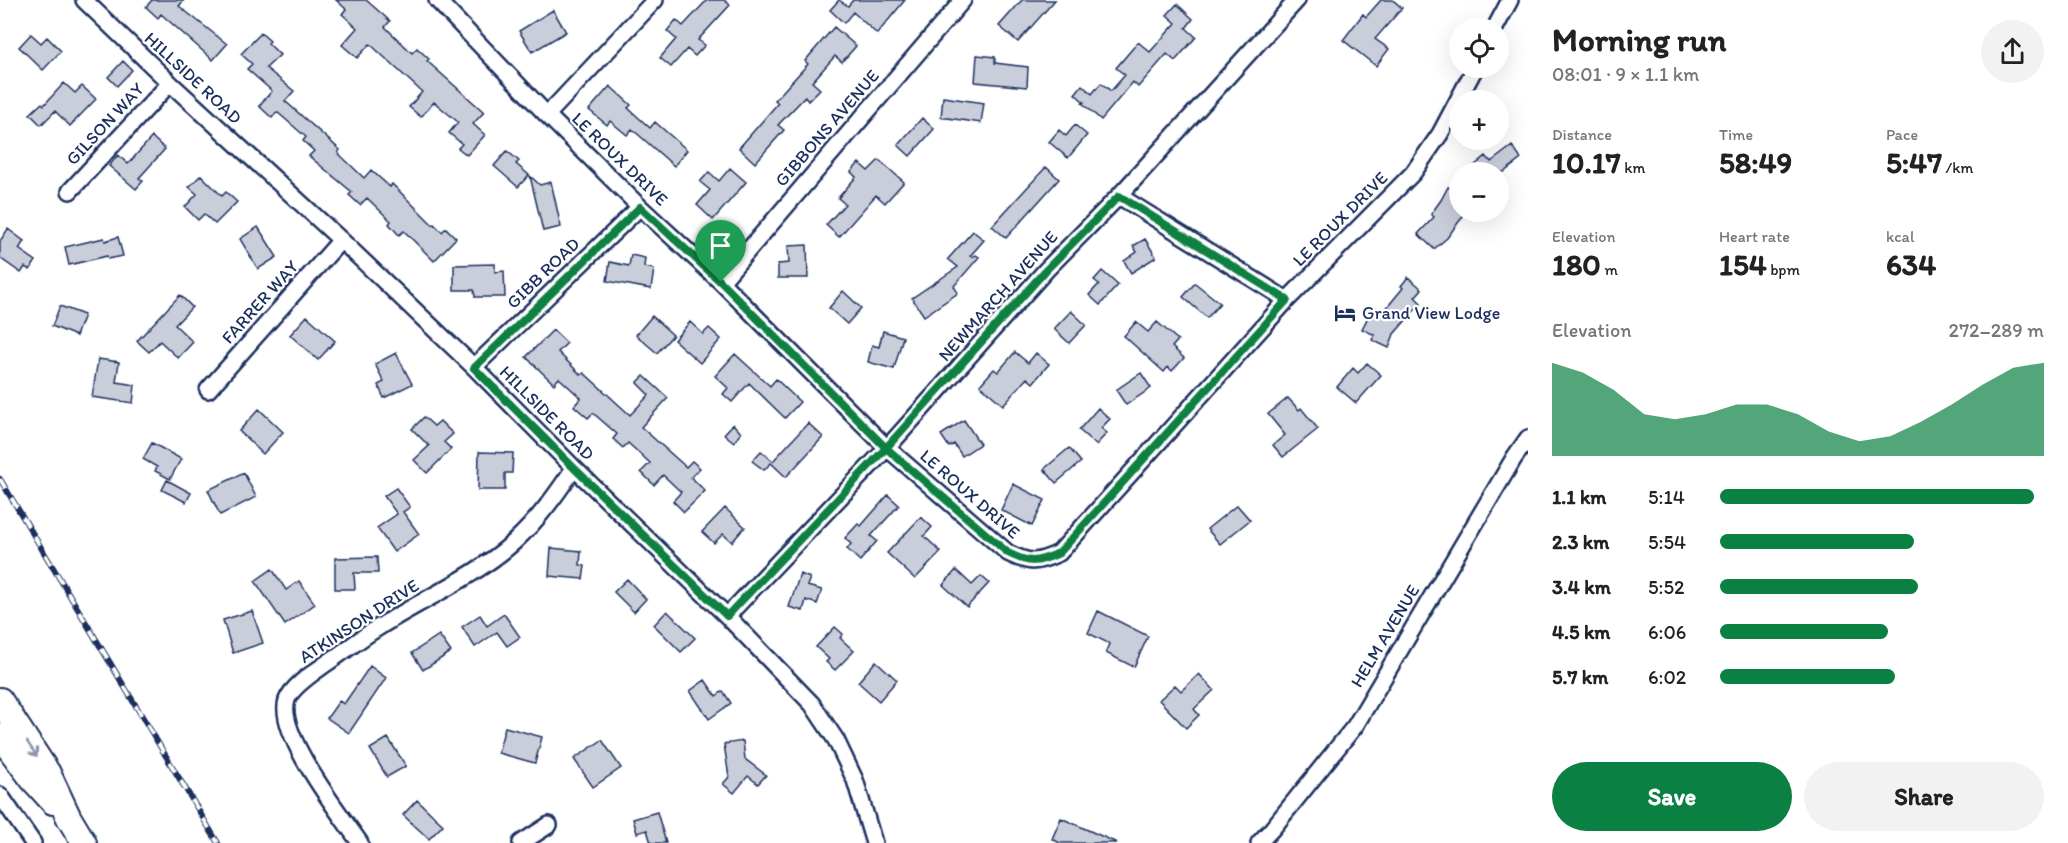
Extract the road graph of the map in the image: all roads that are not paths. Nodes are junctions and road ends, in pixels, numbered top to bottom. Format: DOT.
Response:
graph roads {
  1 [pos="84,0"];
  2 [pos="437,0"];
  3 [pos="654,0"];
  4 [pos="963,0"];
  5 [pos="1297,0"];
  6 [pos="1510,0"];
  7 [pos="1500,18"];
  8 [pos="1470,78"];
  9 [pos="170,83"];
  10 [pos="547,115"];
  11 [pos="70,191"];
  12 [pos="1119,196"];
  13 [pos="640,207"];
  14 [pos="341,240"];
  15 [pos="721,282"];
  16 [pos="1287,300"];
  17 [pos="474,368"];
  18 [pos="208,390"];
  19 [pos="1528,438"];
  20 [pos="886,448"];
  21 [pos="574,468"];
  22 [pos="727,616"];
  23 [pos="0,700"];
  24 [pos="0,736"];
  25 [pos="0,795"];
  26 [pos="69,818"];
  27 [pos="549,825"];
  28 [pos="33,843"];
  29 [pos="84,843"];
  30 [pos="360,843"];
  31 [pos="521,843"];
  32 [pos="874,843"];
  33 [pos="1259,843"];
  1 -- 9 [label="street, HILLSIDE ROAD"];
  2 -- 10 [label="street, LE ROUX DRIVE"];
  3 -- 10 [label="street"];
  4 -- 15 [label="street, GIBBONS AVENUE"];
  5 -- 12 [label="street, NEWMARCH AVENUE"];
  6 -- 7 [label="street"];
  8 -- 16 [label="street, LE ROUX DRIVE"];
  9 -- 11 [label="street, GILSON WAY"];
  9 -- 14 [label="street, HILLSIDE ROAD"];
  10 -- 13 [label="street, LE ROUX DRIVE"];
  12 -- 16 [label="street"];
  12 -- 20 [label="street, NEWMARCH AVENUE"];
  13 -- 15 [label="street, LE ROUX DRIVE"];
  13 -- 17 [label="street, GIBB ROAD"];
  14 -- 17 [label="street, HILLSIDE ROAD"];
  14 -- 18 [label="street, FARRER WAY"];
  15 -- 20 [label="street, LE ROUX DRIVE"];
  16 -- 20 [label="street, LE ROUX DRIVE"];
  17 -- 21 [label="street, HILLSIDE ROAD"];
  19 -- 33 [label="street, HELM AVENUE"];
  20 -- 22 [label="street, NEWMARCH AVENUE"];
  21 -- 22 [label="street, HILLSIDE ROAD"];
  21 -- 30 [label="street, ATKINSON DRIVE"];
  22 -- 32 [label="street, HILLSIDE ROAD"];
  23 -- 26 [label="main road, one-way"];
  24 -- 26 [label="main road"];
  25 -- 28 [label="street"];
  26 -- 29 [label="main road"];
  27 -- 31 [label="street"];
}
